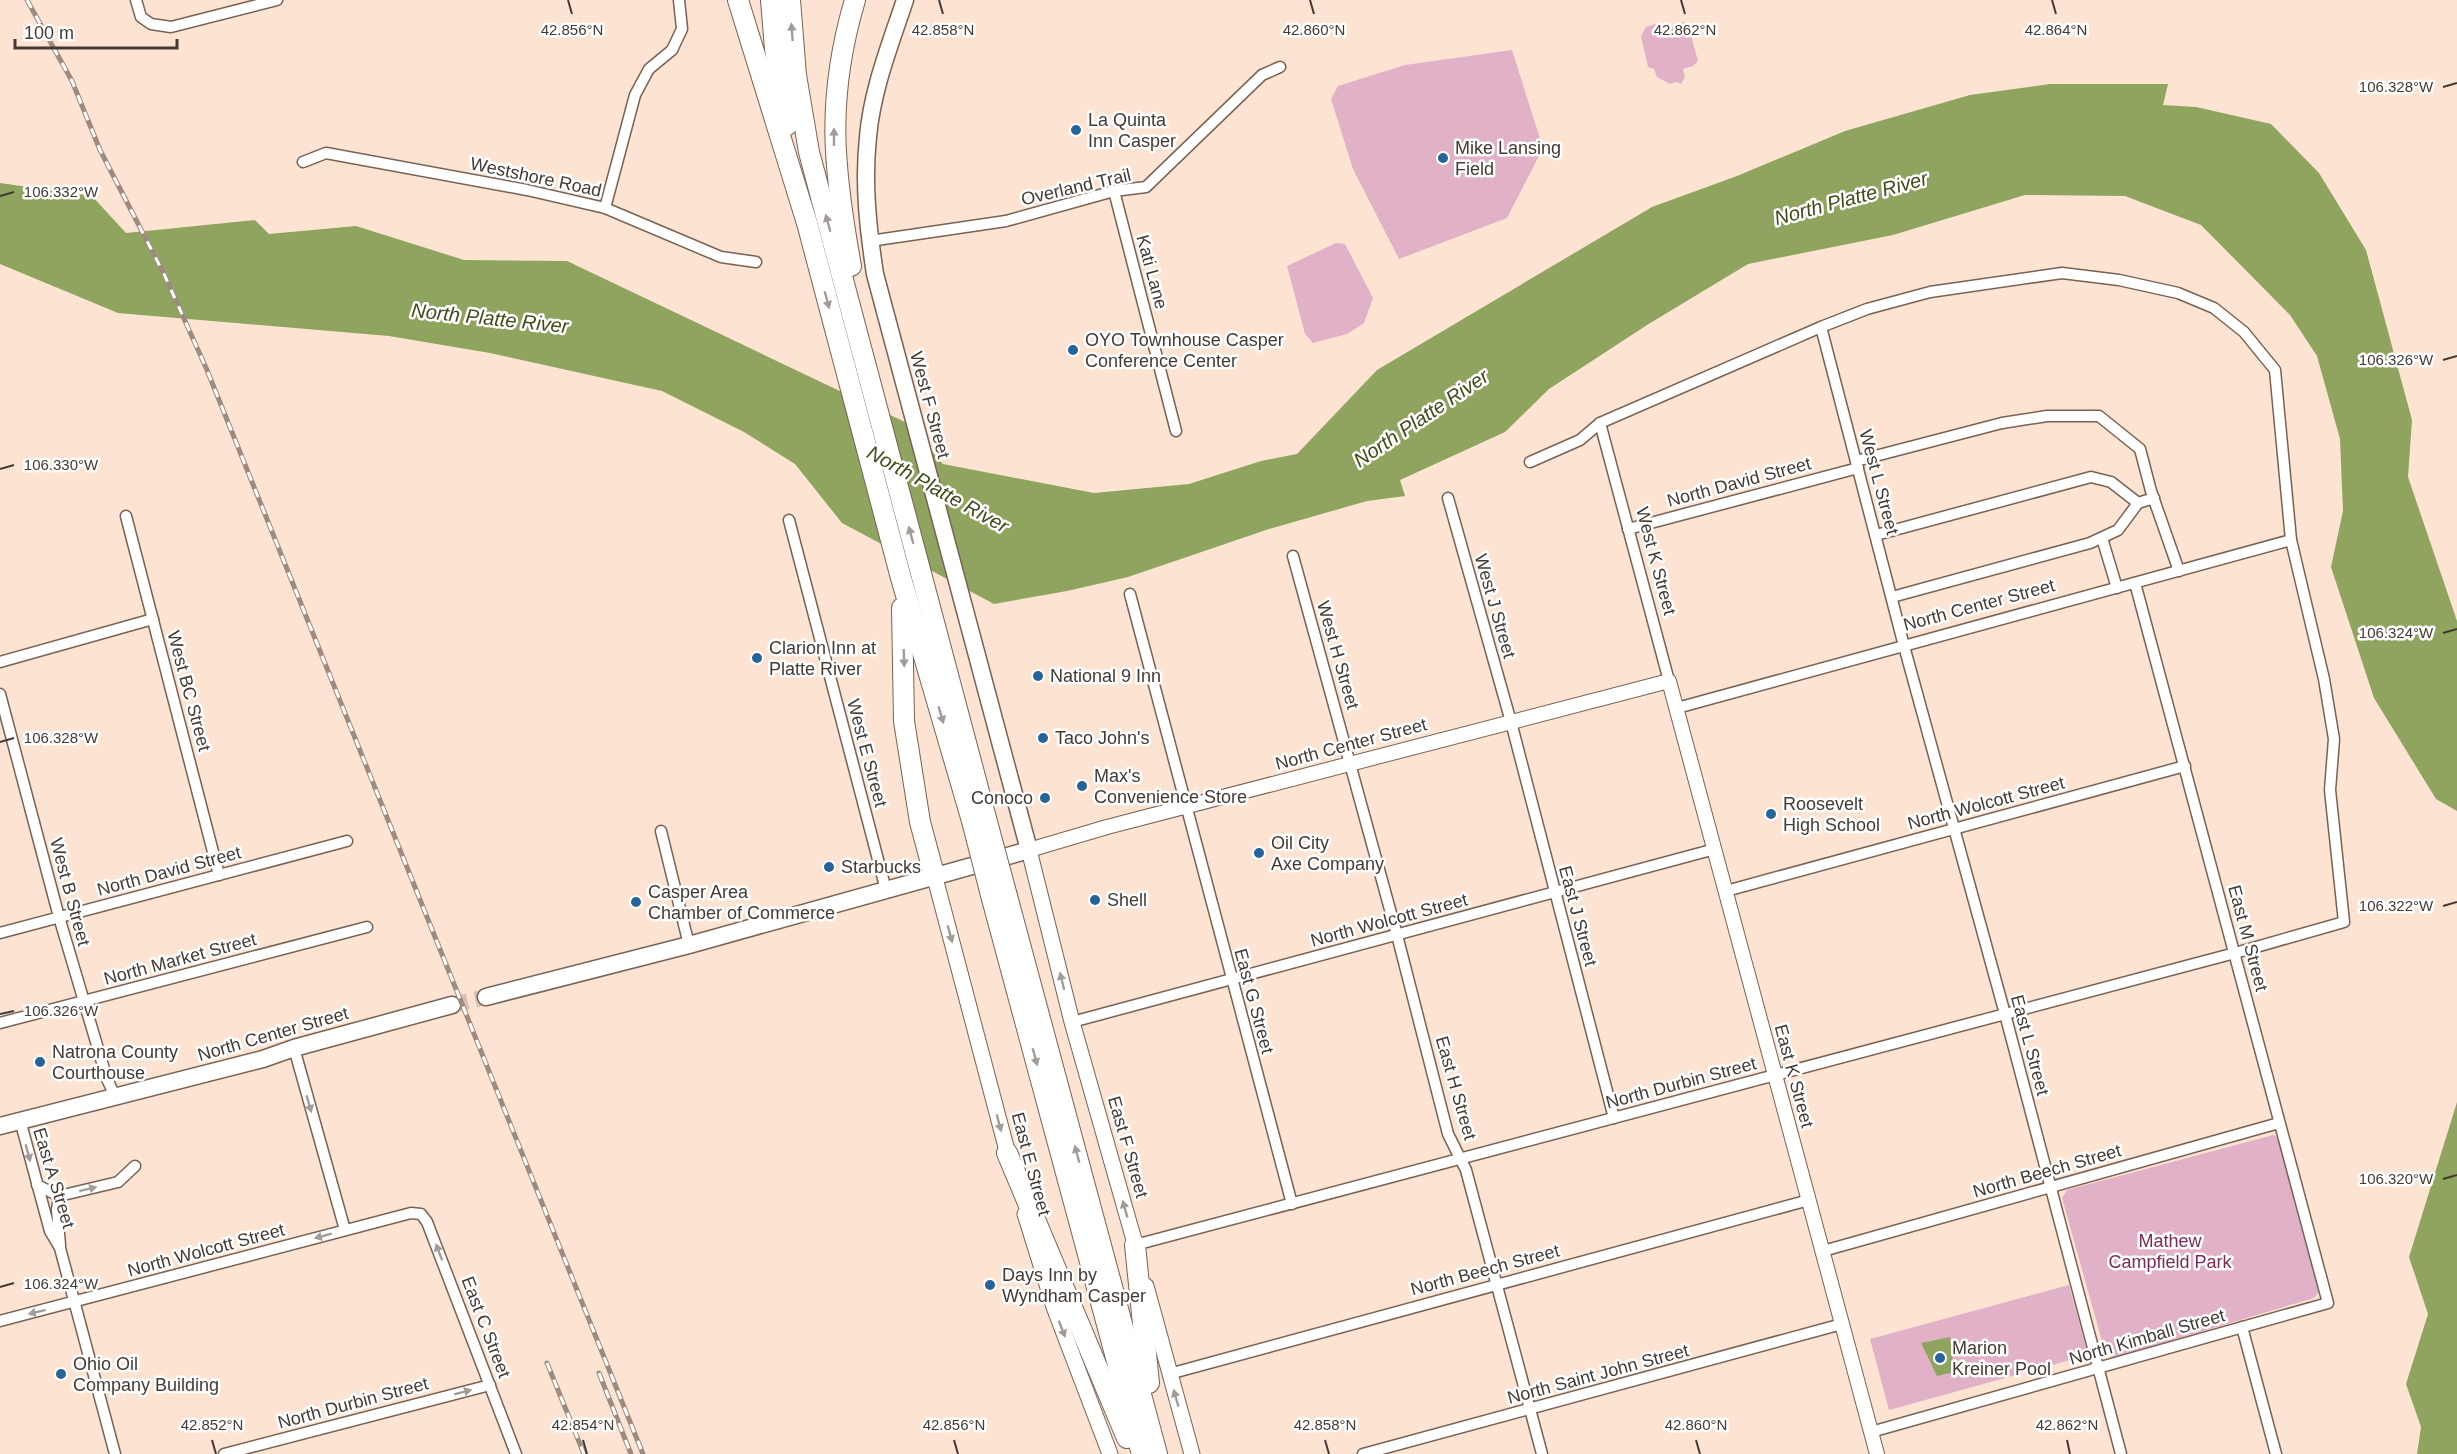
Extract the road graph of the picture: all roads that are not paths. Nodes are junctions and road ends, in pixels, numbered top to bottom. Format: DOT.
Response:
graph roads {
  1 [pos="136,0"];
  2 [pos="277,0"];
  3 [pos="679,0"];
  4 [pos="738,0"];
  5 [pos="771,0"];
  6 [pos="790,0"];
  7 [pos="855,0"];
  8 [pos="905,0"];
  9 [pos="1280,67"];
  10 [pos="303,162"];
  11 [pos="1114,191"];
  12 [pos="605,208"];
  13 [pos="807,224"];
  14 [pos="870,241"];
  15 [pos="756,262"];
  16 [pos="1821,327"];
  17 [pos="865,361"];
  18 [pos="1600,423"];
  19 [pos="1176,431"];
  20 [pos="1530,462"];
  21 [pos="1857,464"];
  22 [pos="1448,498"];
  23 [pos="2154,498"];
  24 [pos="2138,503"];
  25 [pos="126,516"];
  26 [pos="789,520"];
  27 [pos="1628,529"];
  28 [pos="1876,535"];
  29 [pos="2102,538"];
  30 [pos="2291,540"];
  31 [pos="1293,556"];
  32 [pos="2179,571"];
  33 [pos="901,578"];
  34 [pos="2135,583"];
  35 [pos="2117,588"];
  36 [pos="1130,594"];
  37 [pos="1892,597"];
  38 [pos="153,619"];
  39 [pos="1904,646"];
  40 [pos="0,662"];
  41 [pos="1670,681"];
  42 [pos="0,694"];
  43 [pos="1677,708"];
  44 [pos="1511,722"];
  45 [pos="1351,764"];
  46 [pos="2185,766"];
  47 [pos="1185,807"];
  48 [pos="979,820"];
  49 [pos="1955,828"];
  50 [pos="660,831"];
  51 [pos="346,841"];
  52 [pos="1715,849"];
  53 [pos="1029,850"];
  54 [pos="219,875"];
  55 [pos="935,878"];
  56 [pos="886,890"];
  57 [pos="1726,891"];
  58 [pos="1555,892"];
  59 [pos="1000,898"];
  60 [pos="59,917"];
  61 [pos="368,927"];
  62 [pos="0,933"];
  63 [pos="1397,935"];
  64 [pos="689,945"];
  65 [pos="2235,953"];
  66 [pos="1231,979"];
  67 [pos="486,997"];
  68 [pos="83,1001"];
  69 [pos="452,1005"];
  70 [pos="2005,1014"];
  71 [pos="1072,1022"];
  72 [pos="0,1023"];
  73 [pos="294,1048"];
  74 [pos="1776,1075"];
  75 [pos="115,1095"];
  76 [pos="1614,1118"];
  77 [pos="20,1120"];
  78 [pos="2279,1123"];
  79 [pos="0,1126"];
  80 [pos="1007,1154"];
  81 [pos="1460,1159"];
  82 [pos="135,1166"];
  83 [pos="37,1185"];
  84 [pos="2050,1187"];
  85 [pos="59,1196"];
  86 [pos="1809,1200"];
  87 [pos="1292,1204"];
  88 [pos="421,1215"];
  89 [pos="345,1230"];
  90 [pos="1135,1245"];
  91 [pos="60,1248"];
  92 [pos="1822,1251"];
  93 [pos="1497,1284"];
  94 [pos="74,1302"];
  95 [pos="2328,1303"];
  96 [pos="0,1321"];
  97 [pos="1842,1324"];
  98 [pos="2242,1327"];
  99 [pos="2097,1368"];
  100 [pos="1169,1374"];
  101 [pos="490,1385"];
  102 [pos="1531,1409"];
  103 [pos="1871,1432"];
  104 [pos="115,1454"];
  105 [pos="224,1454"];
  106 [pos="516,1454"];
  107 [pos="1110,1454"];
  108 [pos="1134,1454"];
  109 [pos="1142,1454"];
  110 [pos="1159,1454"];
  111 [pos="1192,1454"];
  112 [pos="1363,1454"];
  113 [pos="1542,1454"];
  114 [pos="1876,1454"];
  115 [pos="2121,1454"];
  116 [pos="2276,1454"];
  1 -- 2 [label="street"];
  3 -- 12 [label="street"];
  4 -- 13 [label="highway"];
  5 -- 13 [label="highway"];
  17 -- 6 [label="highway, one-way"];
  17 -- 7 [label="highway, one-way"];
  8 -- 14 [label="main road, West F Street"];
  9 -- 11 [label="street, Overland Trail"];
  10 -- 12 [label="street, Westshore Road"];
  11 -- 14 [label="street, Overland Trail"];
  11 -- 19 [label="street, Kati Lane"];
  12 -- 15 [label="street, Westshore Road"];
  13 -- 33 [label="highway, one-way"];
  14 -- 53 [label="main road, West F Street"];
  16 -- 18 [label="street"];
  16 -- 21 [label="street, West L Street"];
  16 -- 30 [label="street"];
  48 -- 17 [label="highway, one-way"];
  18 -- 20 [label="street"];
  18 -- 27 [label="street, West K Street"];
  21 -- 23 [label="street, North David Street"];
  21 -- 27 [label="street, North David Street"];
  21 -- 28 [label="street, West L Street"];
  22 -- 44 [label="street, West J Street"];
  23 -- 24 [label="street"];
  23 -- 32 [label="street, North David Street"];
  24 -- 28 [label="street"];
  24 -- 29 [label="street"];
  25 -- 38 [label="street, West BC Street"];
  26 -- 56 [label="street, West E Street"];
  27 -- 41 [label="street, West K Street"];
  28 -- 37 [label="street, West L Street"];
  29 -- 35 [label="street"];
  29 -- 37 [label="street"];
  30 -- 32 [label="street, North Center Street"];
  30 -- 65 [label="street, North Durbin Street"];
  31 -- 45 [label="street, West H Street"];
  32 -- 34 [label="street, North Center Street"];
  33 -- 48 [label="highway, one-way"];
  33 -- 55 [label="highway, one-way"];
  34 -- 35 [label="street, North Center Street"];
  34 -- 46 [label="street, East M Street"];
  35 -- 39 [label="street, North Center Street"];
  36 -- 47 [label="street, East G Street"];
  37 -- 39 [label="street, West L Street"];
  38 -- 40 [label="street"];
  38 -- 54 [label="street, West BC Street"];
  39 -- 43 [label="street, North Center Street"];
  39 -- 49 [label="street, East L Street"];
  41 -- 43 [label="street, West K Street"];
  41 -- 44 [label="street, North Center Street"];
  42 -- 60 [label="street, West B Street"];
  43 -- 52 [label="street, East K Street"];
  44 -- 45 [label="street, North Center Street"];
  44 -- 58 [label="street, East J Street"];
  45 -- 47 [label="street, North Center Street"];
  45 -- 63 [label="street, East H Street"];
  46 -- 49 [label="street, North Wolcott Street"];
  46 -- 65 [label="street, East M Street"];
  47 -- 53 [label="street, North Center Street"];
  47 -- 66 [label="street, East G Street"];
  48 -- 59 [label="highway, bridge"];
  49 -- 57 [label="street, North Wolcott Street"];
  49 -- 70 [label="street, East L Street"];
  50 -- 64 [label="street"];
  51 -- 54 [label="street, North David Street"];
  52 -- 57 [label="street, East K Street"];
  52 -- 58 [label="street, North Wolcott Street"];
  53 -- 55 [label="main road, North Center Street"];
  71 -- 53 [label="main road, East F Street, one-way"];
  54 -- 60 [label="street, North David Street"];
  55 -- 56 [label="main road, North Center Street"];
  55 -- 80 [label="main road, East E Street, one-way"];
  56 -- 64 [label="main road, North Center Street"];
  57 -- 74 [label="street, East K Street"];
  58 -- 63 [label="street, North Wolcott Street"];
  58 -- 76 [label="street, East J Street"];
  59 -- 109 [label="highway, one-way"];
  110 -- 59 [label="highway, one-way"];
  60 -- 62 [label="street, North David Street"];
  60 -- 68 [label="street, West B Street"];
  61 -- 68 [label="street, North Market Street"];
  63 -- 66 [label="street, North Wolcott Street"];
  63 -- 81 [label="street, East H Street"];
  64 -- 67 [label="main road, North Center Street"];
  65 -- 70 [label="street, North Durbin Street"];
  65 -- 78 [label="street, East M Street"];
  66 -- 71 [label="street, North Wolcott Street"];
  66 -- 87 [label="street, East G Street"];
  68 -- 72 [label="street, North Market Street"];
  68 -- 75 [label="street, West B Street"];
  69 -- 73 [label="main road, North Center Street"];
  70 -- 74 [label="street, North Durbin Street"];
  70 -- 84 [label="street, East L Street"];
  90 -- 71 [label="main road, East F Street, one-way"];
  73 -- 75 [label="main road, North Center Street"];
  73 -- 89 [label="street, one-way"];
  74 -- 76 [label="street, North Durbin Street"];
  74 -- 86 [label="street, East K Street"];
  75 -- 77 [label="main road, North Center Street"];
  76 -- 81 [label="street, North Durbin Street"];
  77 -- 79 [label="main road, North Center Street"];
  77 -- 83 [label="street, East A Street, one-way"];
  78 -- 84 [label="street, North Beech Street"];
  78 -- 95 [label="street, East M Street"];
  80 -- 107 [label="main road, East E Street, one-way"];
  80 -- 108 [label="highway"];
  81 -- 87 [label="street, North Durbin Street"];
  81 -- 93 [label="street, East H Street"];
  85 -- 82 [label="street, one-way"];
  83 -- 85 [label="street"];
  83 -- 91 [label="street, East A Street"];
  84 -- 92 [label="street, North Beech Street"];
  84 -- 99 [label="street, East L Street"];
  85 -- 91 [label="street"];
  86 -- 92 [label="street, East K Street"];
  86 -- 93 [label="street, North Beech Street"];
  87 -- 90 [label="street, North Durbin Street"];
  88 -- 89 [label="street, North Wolcott Street"];
  101 -- 88 [label="street, East C Street, one-way"];
  89 -- 94 [label="street, North Wolcott Street, one-way"];
  90 -- 100 [label="main road, East F Street"];
  90 -- 110 [label="highway"];
  91 -- 94 [label="street, East A Street"];
  92 -- 97 [label="street, East K Street"];
  93 -- 100 [label="street, North Beech Street"];
  93 -- 102 [label="street, East H Street"];
  94 -- 96 [label="street, North Wolcott Street, one-way"];
  94 -- 104 [label="street, East A Street"];
  95 -- 98 [label="street, North Kimball Street"];
  97 -- 102 [label="street, North Saint John Street"];
  97 -- 103 [label="street, East K Street"];
  98 -- 99 [label="street, North Kimball Street"];
  98 -- 116 [label="street"];
  99 -- 103 [label="street, North Kimball Street"];
  99 -- 115 [label="street, East L Street"];
  111 -- 100 [label="main road, East F Street, one-way"];
  105 -- 101 [label="street, North Durbin Street, one-way"];
  101 -- 106 [label="street, East C Street"];
  102 -- 112 [label="street, North Saint John Street"];
  102 -- 113 [label="street, East H Street"];
  103 -- 114 [label="street, East K Street"];
}
